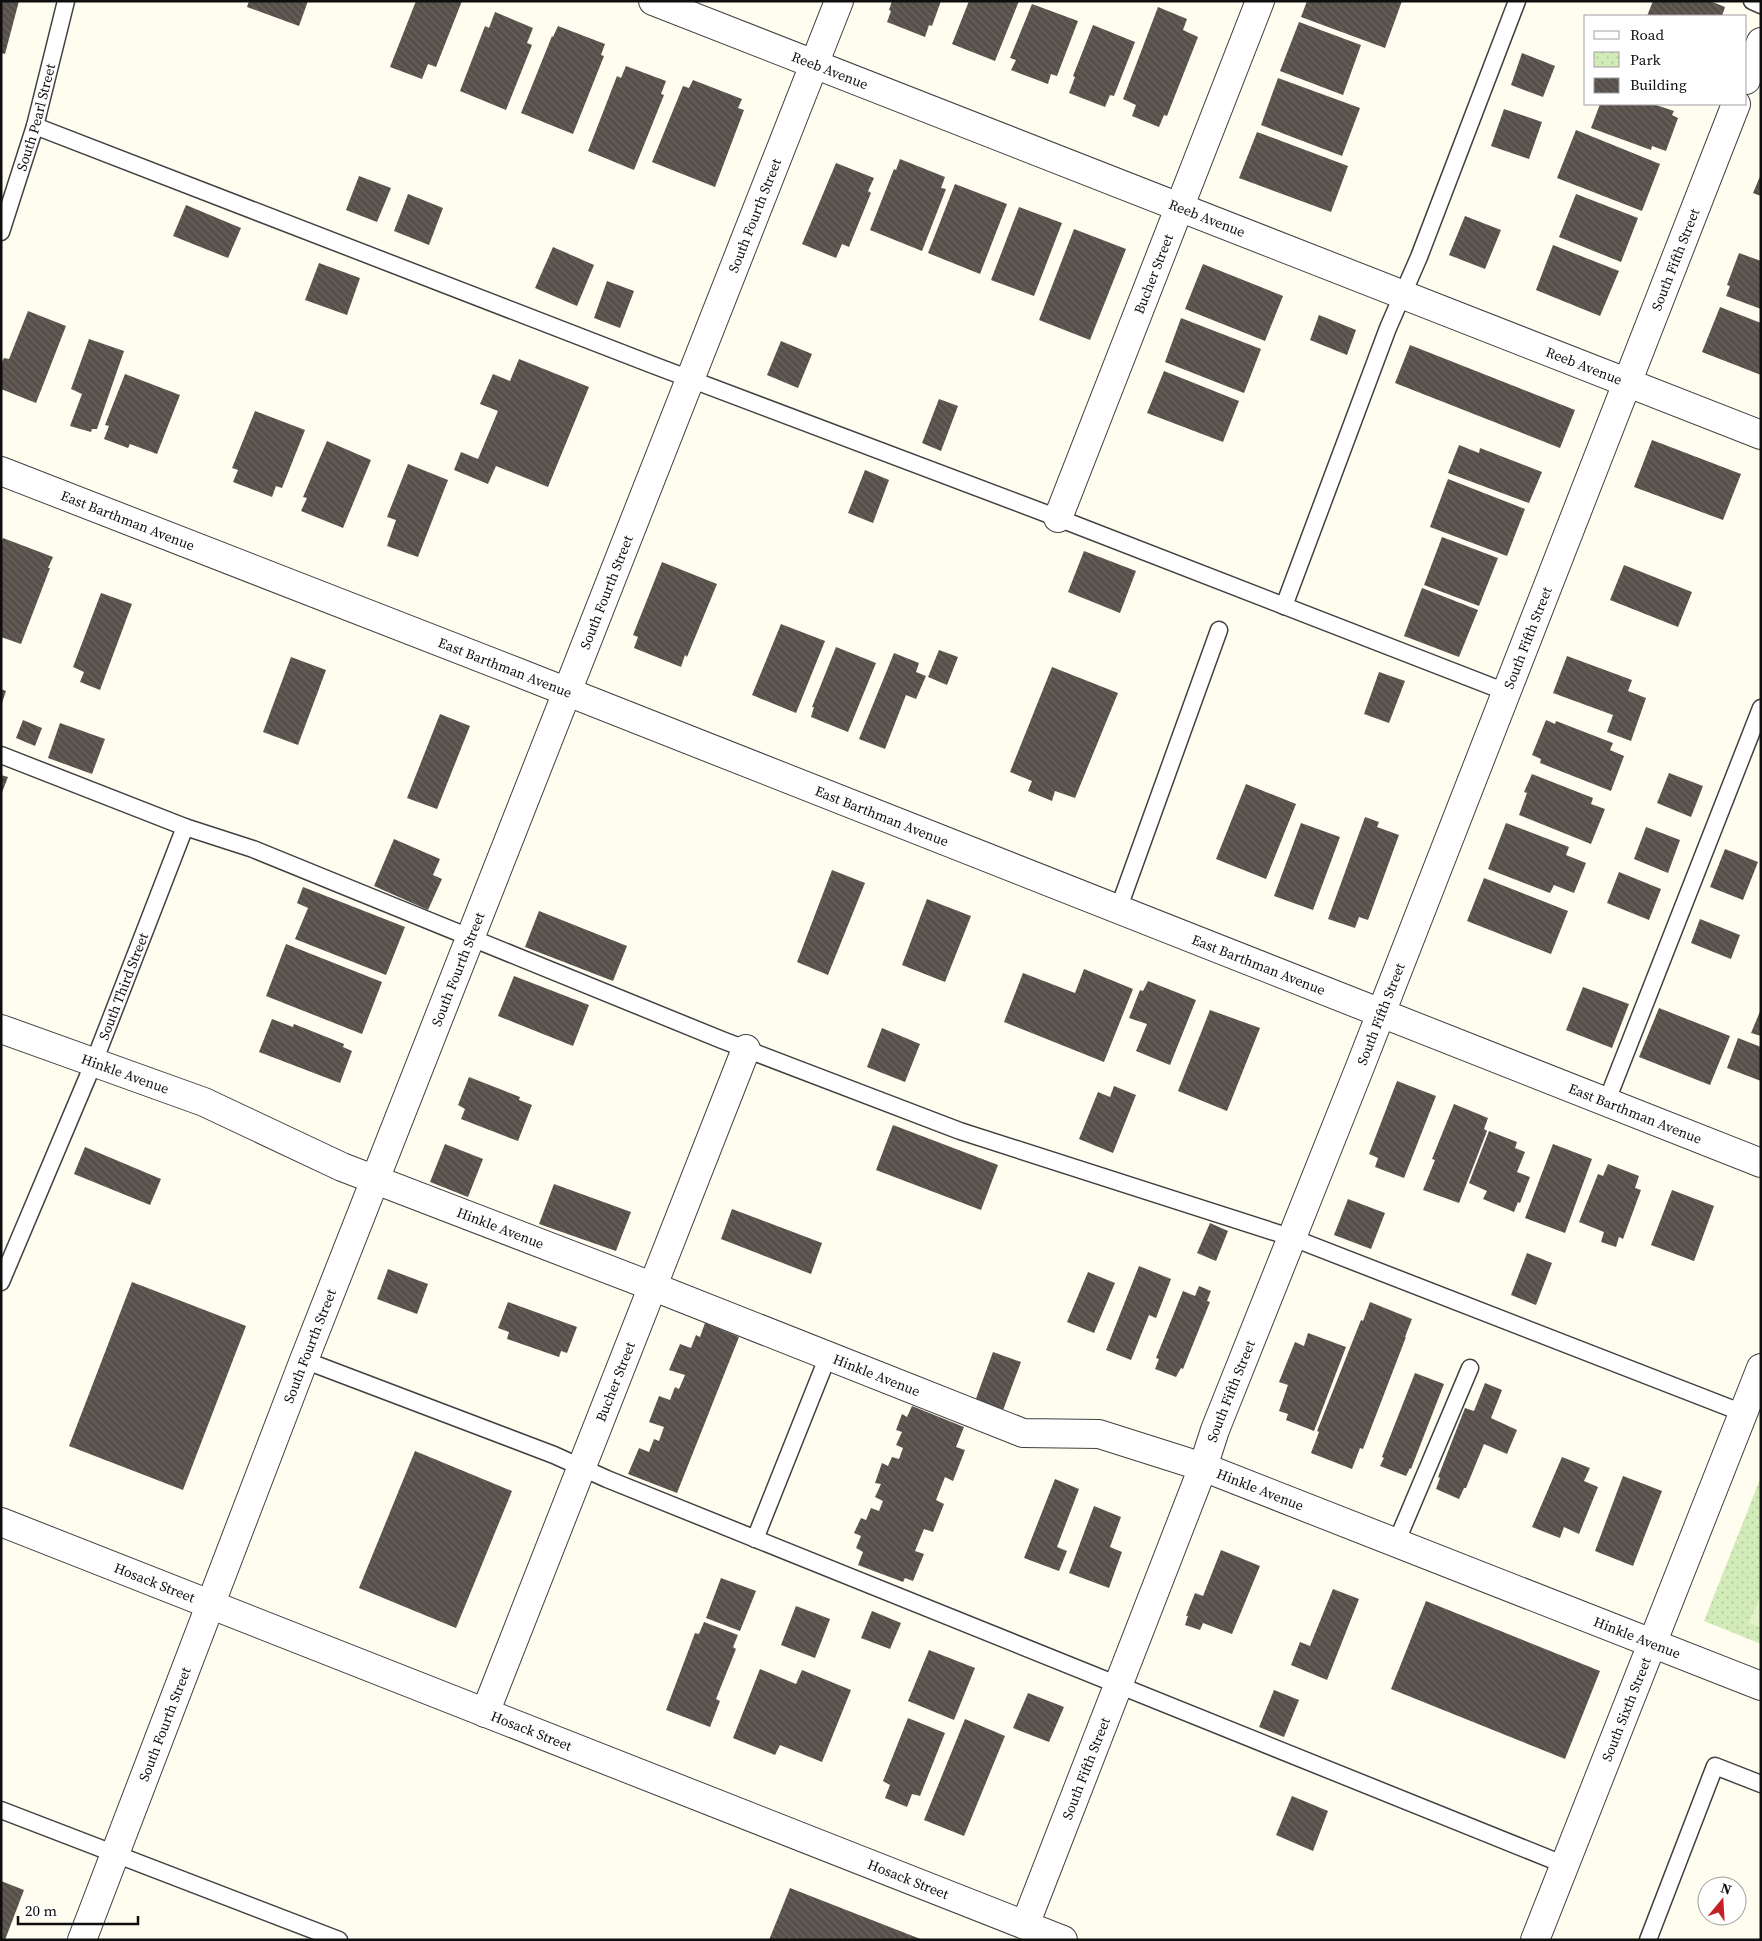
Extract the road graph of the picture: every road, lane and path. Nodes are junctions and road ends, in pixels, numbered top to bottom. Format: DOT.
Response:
graph roads {
  1 [pos="66,1"];
  2 [pos="653,1"];
  3 [pos="839,1"];
  4 [pos="1260,1"];
  5 [pos="1517,1"];
  6 [pos="1752,1"];
  7 [pos="1761,5"];
  8 [pos="1761,42"];
  9 [pos="814,64"];
  10 [pos="1747,77"];
  11 [pos="1736,105"];
  12 [pos="35,126"];
  13 [pos="1179,208"];
  14 [pos="1,232"];
  15 [pos="1403,295"];
  16 [pos="690,379"];
  17 [pos="1627,382"];
  18 [pos="1761,435"];
  19 [pos="1,471"];
  20 [pos="1058,518"];
  21 [pos="1284,606"];
  22 [pos="1219,630"];
  23 [pos="567,692"];
  24 [pos="1506,692"];
  25 [pos="1761,708"];
  26 [pos="1,755"];
  27 [pos="185,827"];
  28 [pos="1118,910"];
  29 [pos="470,939"];
  30 [pos="1380,1014"];
  31 [pos="1,1029"];
  32 [pos="746,1049"];
  33 [pos="94,1062"];
  34 [pos="1606,1102"];
  35 [pos="1761,1163"];
  36 [pos="376,1180"];
  37 [pos="1293,1238"];
  38 [pos="1,1282"];
  39 [pos="654,1287"];
  40 [pos="828,1356"];
  41 [pos="304,1360"];
  42 [pos="1470,1368"];
  43 [pos="1761,1368"];
  44 [pos="1744,1413"];
  45 [pos="1203,1467"];
  46 [pos="582,1469"];
  47 [pos="1,1522"];
  48 [pos="755,1539"];
  49 [pos="1396,1543"];
  50 [pos="209,1604"];
  51 [pos="1653,1644"];
  52 [pos="1118,1685"];
  53 [pos="1761,1686"];
  54 [pos="486,1713"];
  55 [pos="1761,1784"];
  56 [pos="1,1810"];
  57 [pos="115,1853"];
  58 [pos="1565,1865"];
  59 [pos="1025,1925"];
  60 [pos="82,1940"];
  61 [pos="339,1940"];
  62 [pos="1063,1940"];
  63 [pos="1535,1940"];
  64 [pos="1648,1940"];
  1 -- 12 [label="lane, South Pearl Street"];
  2 -- 9 [label="street, Reeb Avenue"];
  3 -- 9 [label="street, South Fourth Street"];
  4 -- 13 [label="street, Bucher Street"];
  5 -- 15 [label="lane"];
  6 -- 7 [label="lane"];
  8 -- 10 [label="street"];
  9 -- 13 [label="street, Reeb Avenue"];
  9 -- 16 [label="street, South Fourth Street"];
  11 -- 17 [label="street, South Fifth Street"];
  12 -- 14 [label="lane, South Pearl Street"];
  12 -- 16 [label="lane"];
  13 -- 15 [label="street, Reeb Avenue"];
  13 -- 20 [label="street, Bucher Street"];
  15 -- 17 [label="street, Reeb Avenue"];
  15 -- 21 [label="lane"];
  16 -- 20 [label="lane"];
  16 -- 23 [label="street, South Fourth Street"];
  17 -- 18 [label="street, Reeb Avenue"];
  17 -- 24 [label="street, South Fifth Street"];
  19 -- 23 [label="street, East Barthman Avenue"];
  20 -- 21 [label="lane"];
  21 -- 24 [label="lane"];
  22 -- 28 [label="lane"];
  23 -- 28 [label="street, East Barthman Avenue"];
  23 -- 29 [label="street, South Fourth Street"];
  24 -- 30 [label="street, South Fifth Street"];
  25 -- 34 [label="lane"];
  26 -- 27 [label="lane"];
  27 -- 29 [label="lane"];
  27 -- 33 [label="lane, South Third Street"];
  28 -- 30 [label="street, East Barthman Avenue"];
  29 -- 32 [label="lane"];
  29 -- 36 [label="street, South Fourth Street"];
  30 -- 34 [label="street, East Barthman Avenue"];
  30 -- 37 [label="street, South Fifth Street"];
  31 -- 33 [label="street, Hinkle Avenue"];
  32 -- 37 [label="lane"];
  32 -- 39 [label="street, Bucher Street"];
  33 -- 36 [label="street, Hinkle Avenue"];
  33 -- 38 [label="lane, South Third Street"];
  34 -- 35 [label="street, East Barthman Avenue"];
  36 -- 39 [label="street, Hinkle Avenue"];
  36 -- 41 [label="street, South Fourth Street"];
  37 -- 44 [label="lane"];
  37 -- 45 [label="street, South Fifth Street"];
  39 -- 40 [label="street, Hinkle Avenue"];
  39 -- 46 [label="street, Bucher Street"];
  40 -- 45 [label="street, Hinkle Avenue"];
  40 -- 48 [label="lane"];
  41 -- 46 [label="lane"];
  41 -- 50 [label="street, South Fourth Street"];
  42 -- 49 [label="lane"];
  43 -- 44 [label="street, South Sixth Street"];
  44 -- 51 [label="street, South Sixth Street"];
  45 -- 49 [label="street, Hinkle Avenue"];
  45 -- 52 [label="street, South Fifth Street"];
  46 -- 48 [label="lane"];
  46 -- 54 [label="street, Bucher Street"];
  47 -- 50 [label="street, Hosack Street"];
  48 -- 52 [label="lane"];
  49 -- 51 [label="street, Hinkle Avenue"];
  50 -- 54 [label="street, Hosack Street"];
  50 -- 57 [label="street, South Fourth Street"];
  51 -- 53 [label="street, Hinkle Avenue"];
  51 -- 58 [label="street, South Sixth Street"];
  52 -- 58 [label="lane"];
  52 -- 59 [label="street, South Fifth Street"];
  54 -- 59 [label="street, Hosack Street"];
  55 -- 64 [label="lane"];
  56 -- 57 [label="lane"];
  57 -- 60 [label="street, South Fourth Street"];
  57 -- 61 [label="lane"];
  58 -- 63 [label="street, South Sixth Street"];
  59 -- 62 [label="street, Hosack Street"];
}
